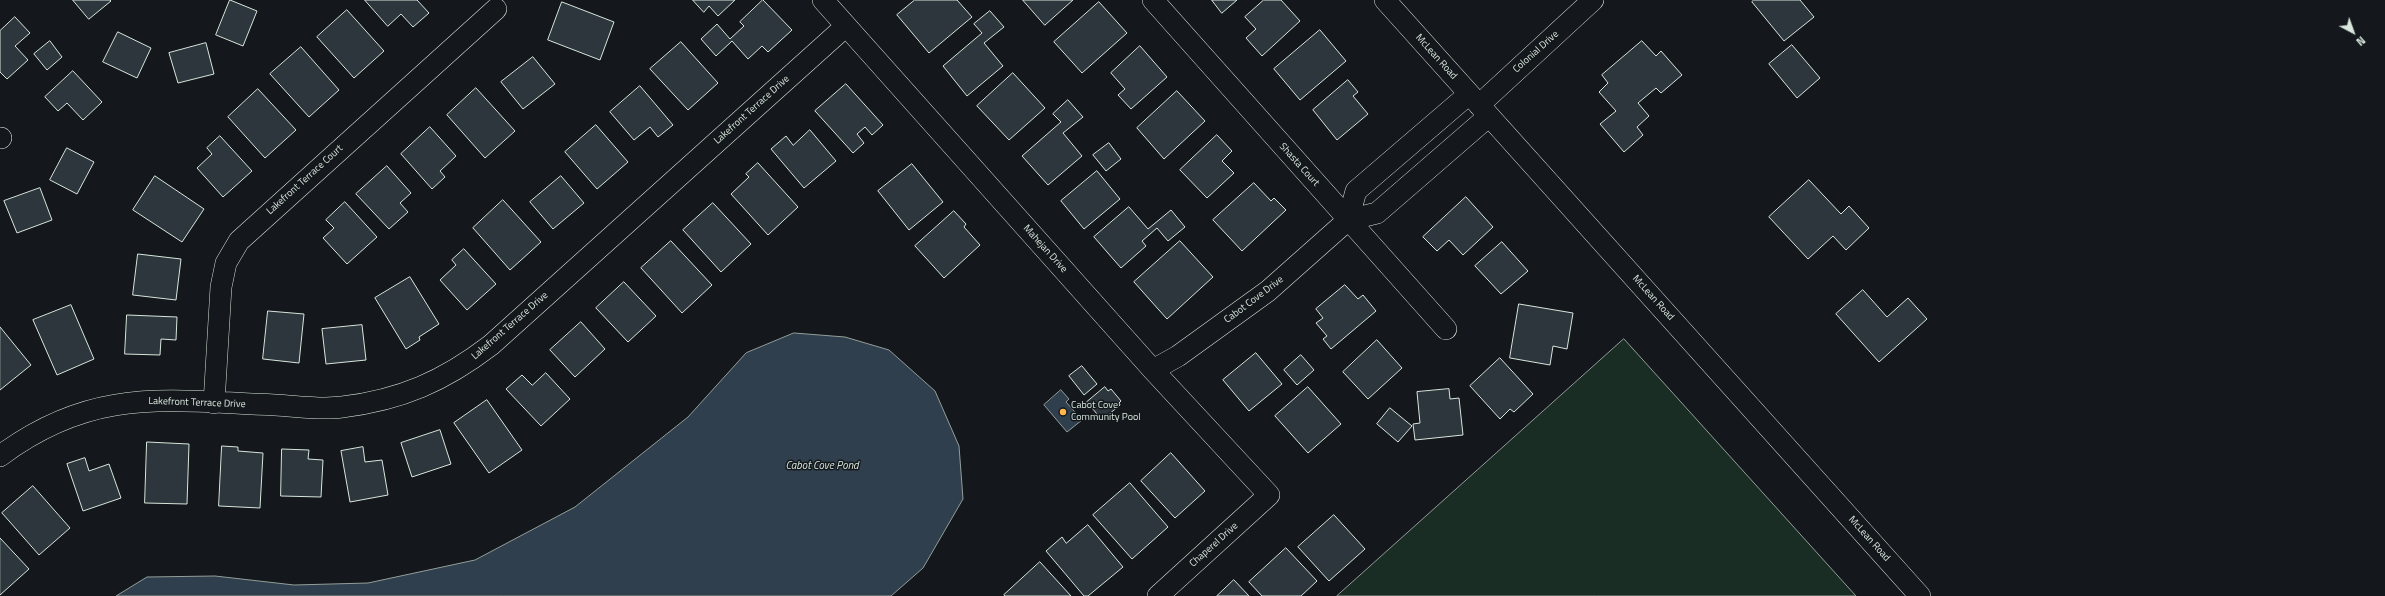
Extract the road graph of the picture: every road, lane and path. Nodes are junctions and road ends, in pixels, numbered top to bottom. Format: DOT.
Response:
graph roads {
  1 [pos="823,0"];
  2 [pos="1153,0"];
  3 [pos="1386,0"];
  4 [pos="1593,0"];
  5 [pos="496,9"];
  6 [pos="846,26"];
  7 [pos="1479,105"];
  8 [pos="1348,220"];
  9 [pos="1446,329"];
  10 [pos="1154,370"];
  11 [pos="214,403"];
  12 [pos="0,456"];
  13 [pos="1269,495"];
  14 [pos="1158,596"];
  15 [pos="1920,596"];
  1 -- 6 [label="street, Mahejan Drive"];
  2 -- 8 [label="street, Shasta Court"];
  3 -- 7 [label="street, McLean Road"];
  4 -- 7 [label="street, Colonial Drive"];
  5 -- 11 [label="street, Lakefront Terrace Court"];
  6 -- 10 [label="street, Mahejan Drive"];
  6 -- 11 [label="street, Lakefront Terrace Drive"];
  7 -- 8 [label="street, Cabot Cove Drive"];
  7 -- 8 [label="street"];
  7 -- 15 [label="street, McLean Road"];
  8 -- 9 [label="street, Shasta Court"];
  8 -- 10 [label="street, Cabot Cove Drive"];
  10 -- 13 [label="street, Mahejan Drive"];
  11 -- 12 [label="street, Lakefront Terrace Drive"];
  13 -- 14 [label="street, Chaperel Drive"];
}
